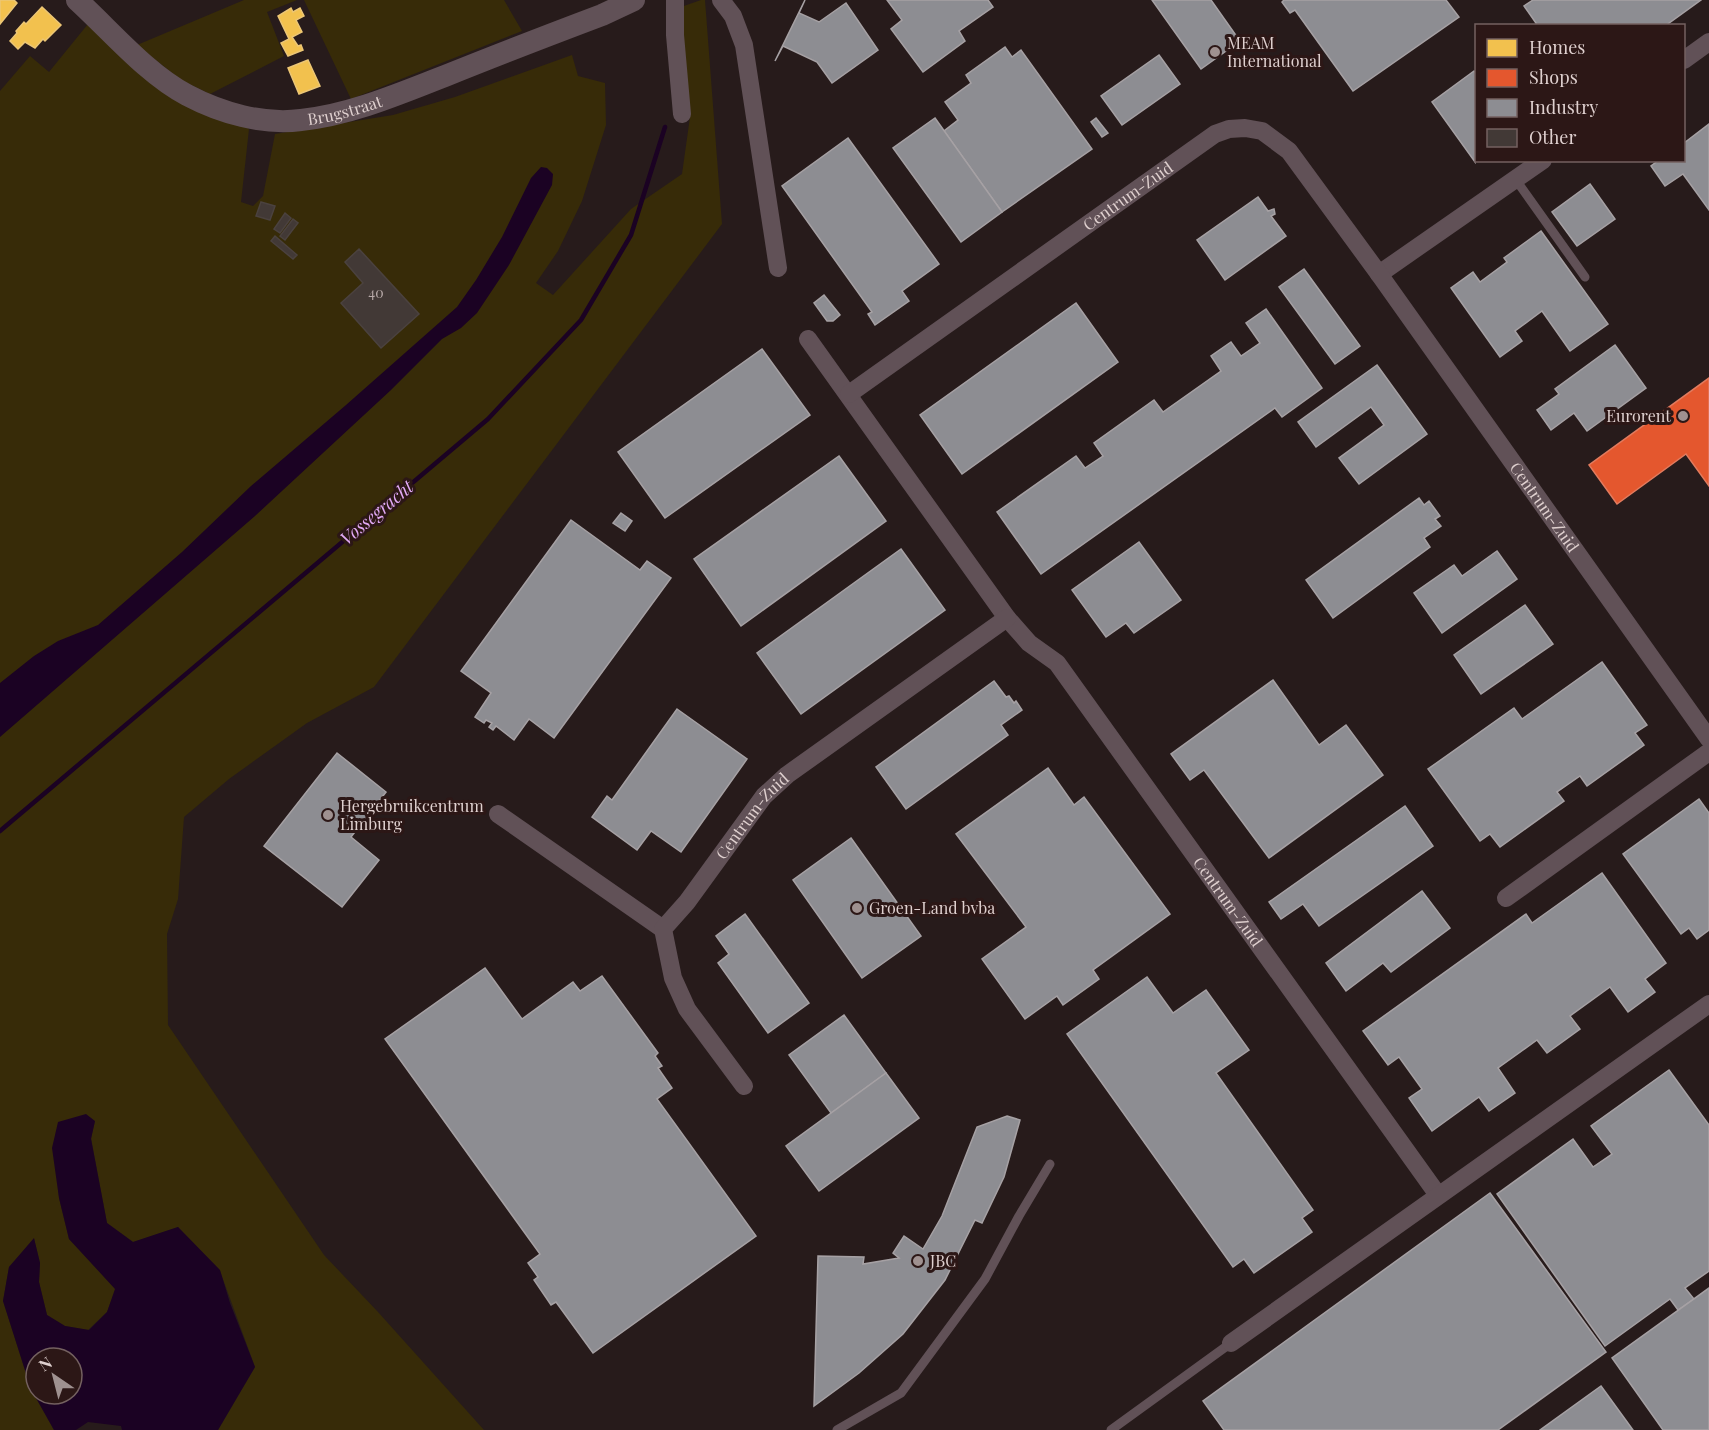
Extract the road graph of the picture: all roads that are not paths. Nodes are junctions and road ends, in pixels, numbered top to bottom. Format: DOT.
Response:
graph roads {
  1 [pos="77,0"];
  2 [pos="634,0"];
  3 [pos="675,0"];
  4 [pos="721,0"];
  5 [pos="1709,42"];
  6 [pos="1685,59"];
  7 [pos="682,114"];
  8 [pos="1540,162"];
  9 [pos="1516,180"];
  10 [pos="778,268"];
  11 [pos="1379,274"];
  12 [pos="1585,277"];
  13 [pos="808,339"];
  14 [pos="849,394"];
  15 [pos="1007,618"];
  16 [pos="1709,739"];
  17 [pos="1709,752"];
  18 [pos="498,814"];
  19 [pos="1506,898"];
  20 [pos="663,929"];
  21 [pos="1709,1004"];
  22 [pos="744,1086"];
  23 [pos="1050,1164"];
  24 [pos="1438,1195"];
  25 [pos="1231,1343"];
  26 [pos="837,1430"];
  27 [pos="1111,1430"];
  1 -- 2 [label="street, Brugstraat"];
  3 -- 7 [label="street"];
  4 -- 10 [label="street"];
  5 -- 6 [label="street"];
  8 -- 9 [label="street"];
  9 -- 11 [label="street"];
  9 -- 12 [label="lane"];
  11 -- 14 [label="street, Centrum-Zuid"];
  11 -- 16 [label="street, Centrum-Zuid"];
  13 -- 14 [label="street, Centrum-Zuid"];
  14 -- 15 [label="street, Centrum-Zuid"];
  15 -- 20 [label="street, Centrum-Zuid"];
  15 -- 24 [label="street, Centrum-Zuid"];
  17 -- 19 [label="street"];
  18 -- 20 [label="street"];
  20 -- 22 [label="street"];
  21 -- 24 [label="street"];
  23 -- 26 [label="lane"];
  24 -- 25 [label="street"];
  25 -- 27 [label="lane"];
}
